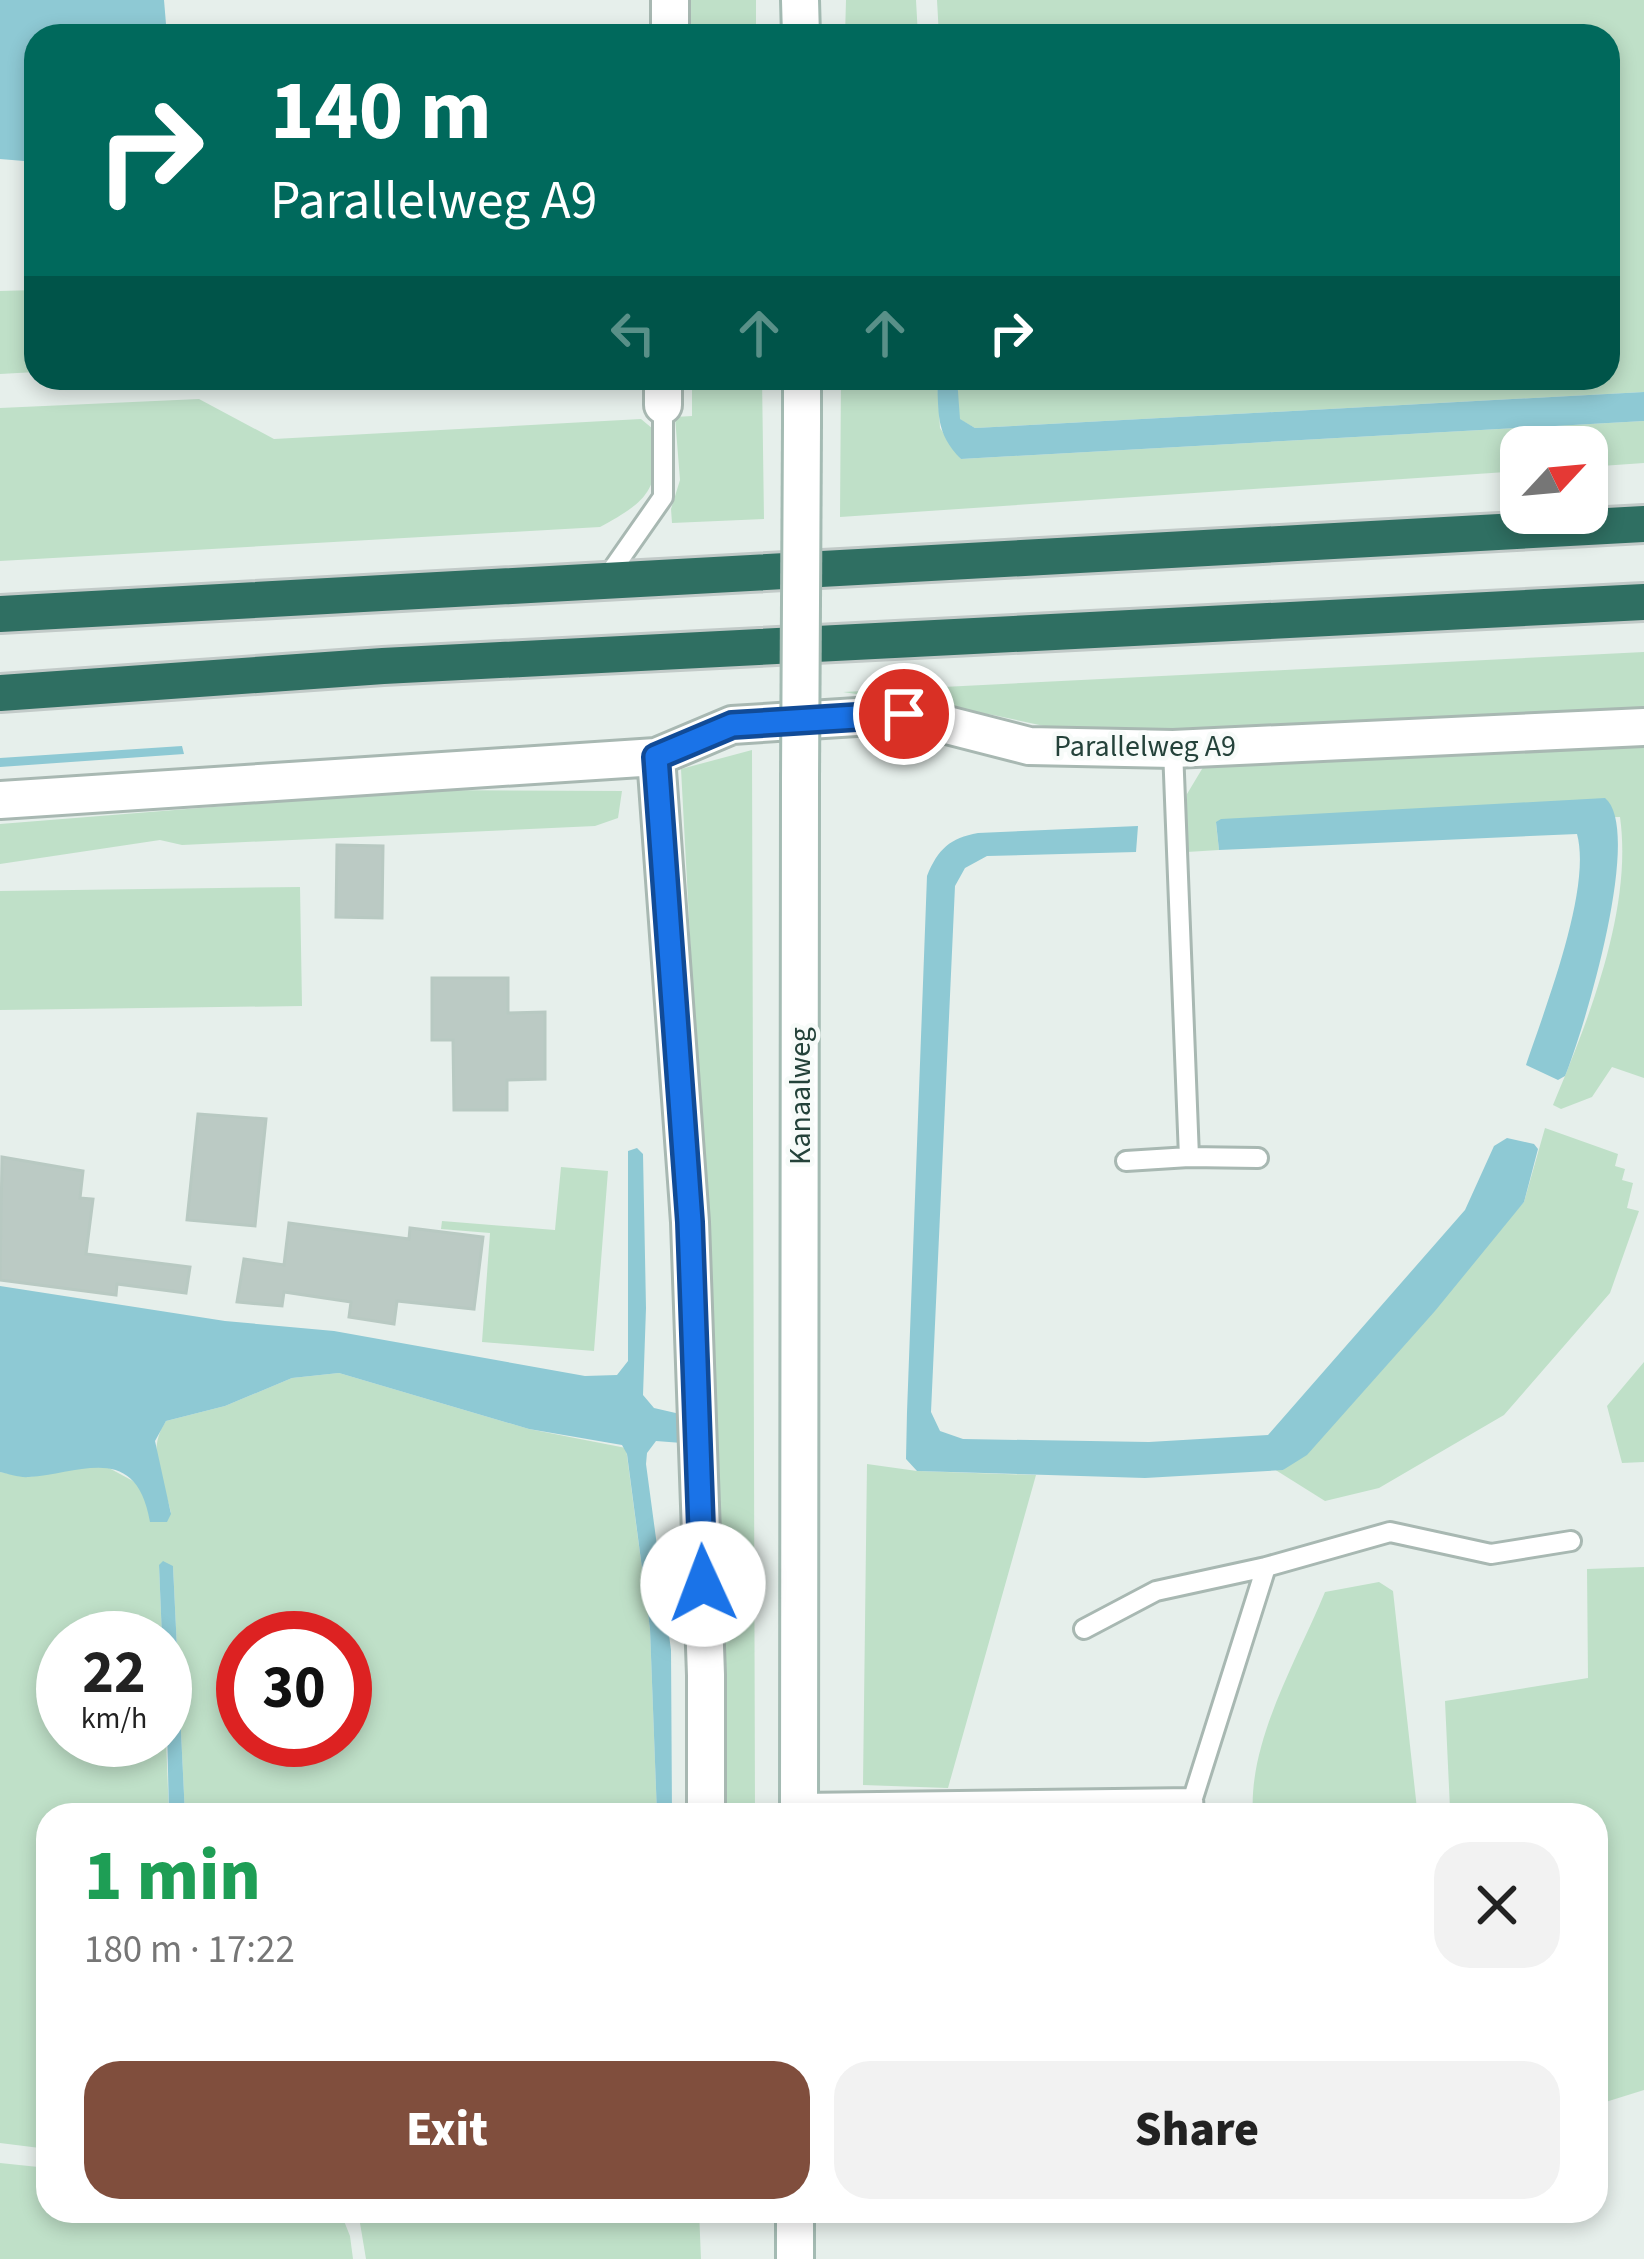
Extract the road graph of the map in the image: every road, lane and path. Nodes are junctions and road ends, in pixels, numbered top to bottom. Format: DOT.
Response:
graph roads {
  1 [pos="802,390"];
  2 [pos="663,392"];
  3 [pos="1644,524"];
  4 [pos="605,580"];
  5 [pos="1644,602"];
  6 [pos="0,614"];
  7 [pos="0,693"];
  8 [pos="1644,727"];
  9 [pos="1173,749"];
  10 [pos="656,757"];
  11 [pos="0,800"];
  12 [pos="1189,1157"];
  13 [pos="1258,1158"];
  14 [pos="1126,1161"];
  15 [pos="1571,1541"];
  16 [pos="1266,1567"];
  17 [pos="1084,1629"];
  18 [pos="706,1803"];
  19 [pos="799,1803"];
  20 [pos="1194,1803"];
  21 [pos="795,2223"];
  22 [pos="795,2259"];
  1 -- 19 [label="street, Kanaalweg, bridge"];
  2 -- 4 [label="lane"];
  3 -- 4 [label="highway"];
  4 -- 6 [label="highway"];
  5 -- 7 [label="highway"];
  8 -- 9 [label="street, Parallelweg A9"];
  9 -- 10 [label="street, Parallelweg A9"];
  9 -- 12 [label="lane"];
  10 -- 11 [label="street, Parallelweg A9"];
  10 -- 18 [label="street"];
  12 -- 13 [label="lane"];
  12 -- 14 [label="lane"];
  15 -- 16 [label="lane"];
  16 -- 17 [label="lane"];
  16 -- 20 [label="lane"];
  21 -- 22 [label="street"];
}
